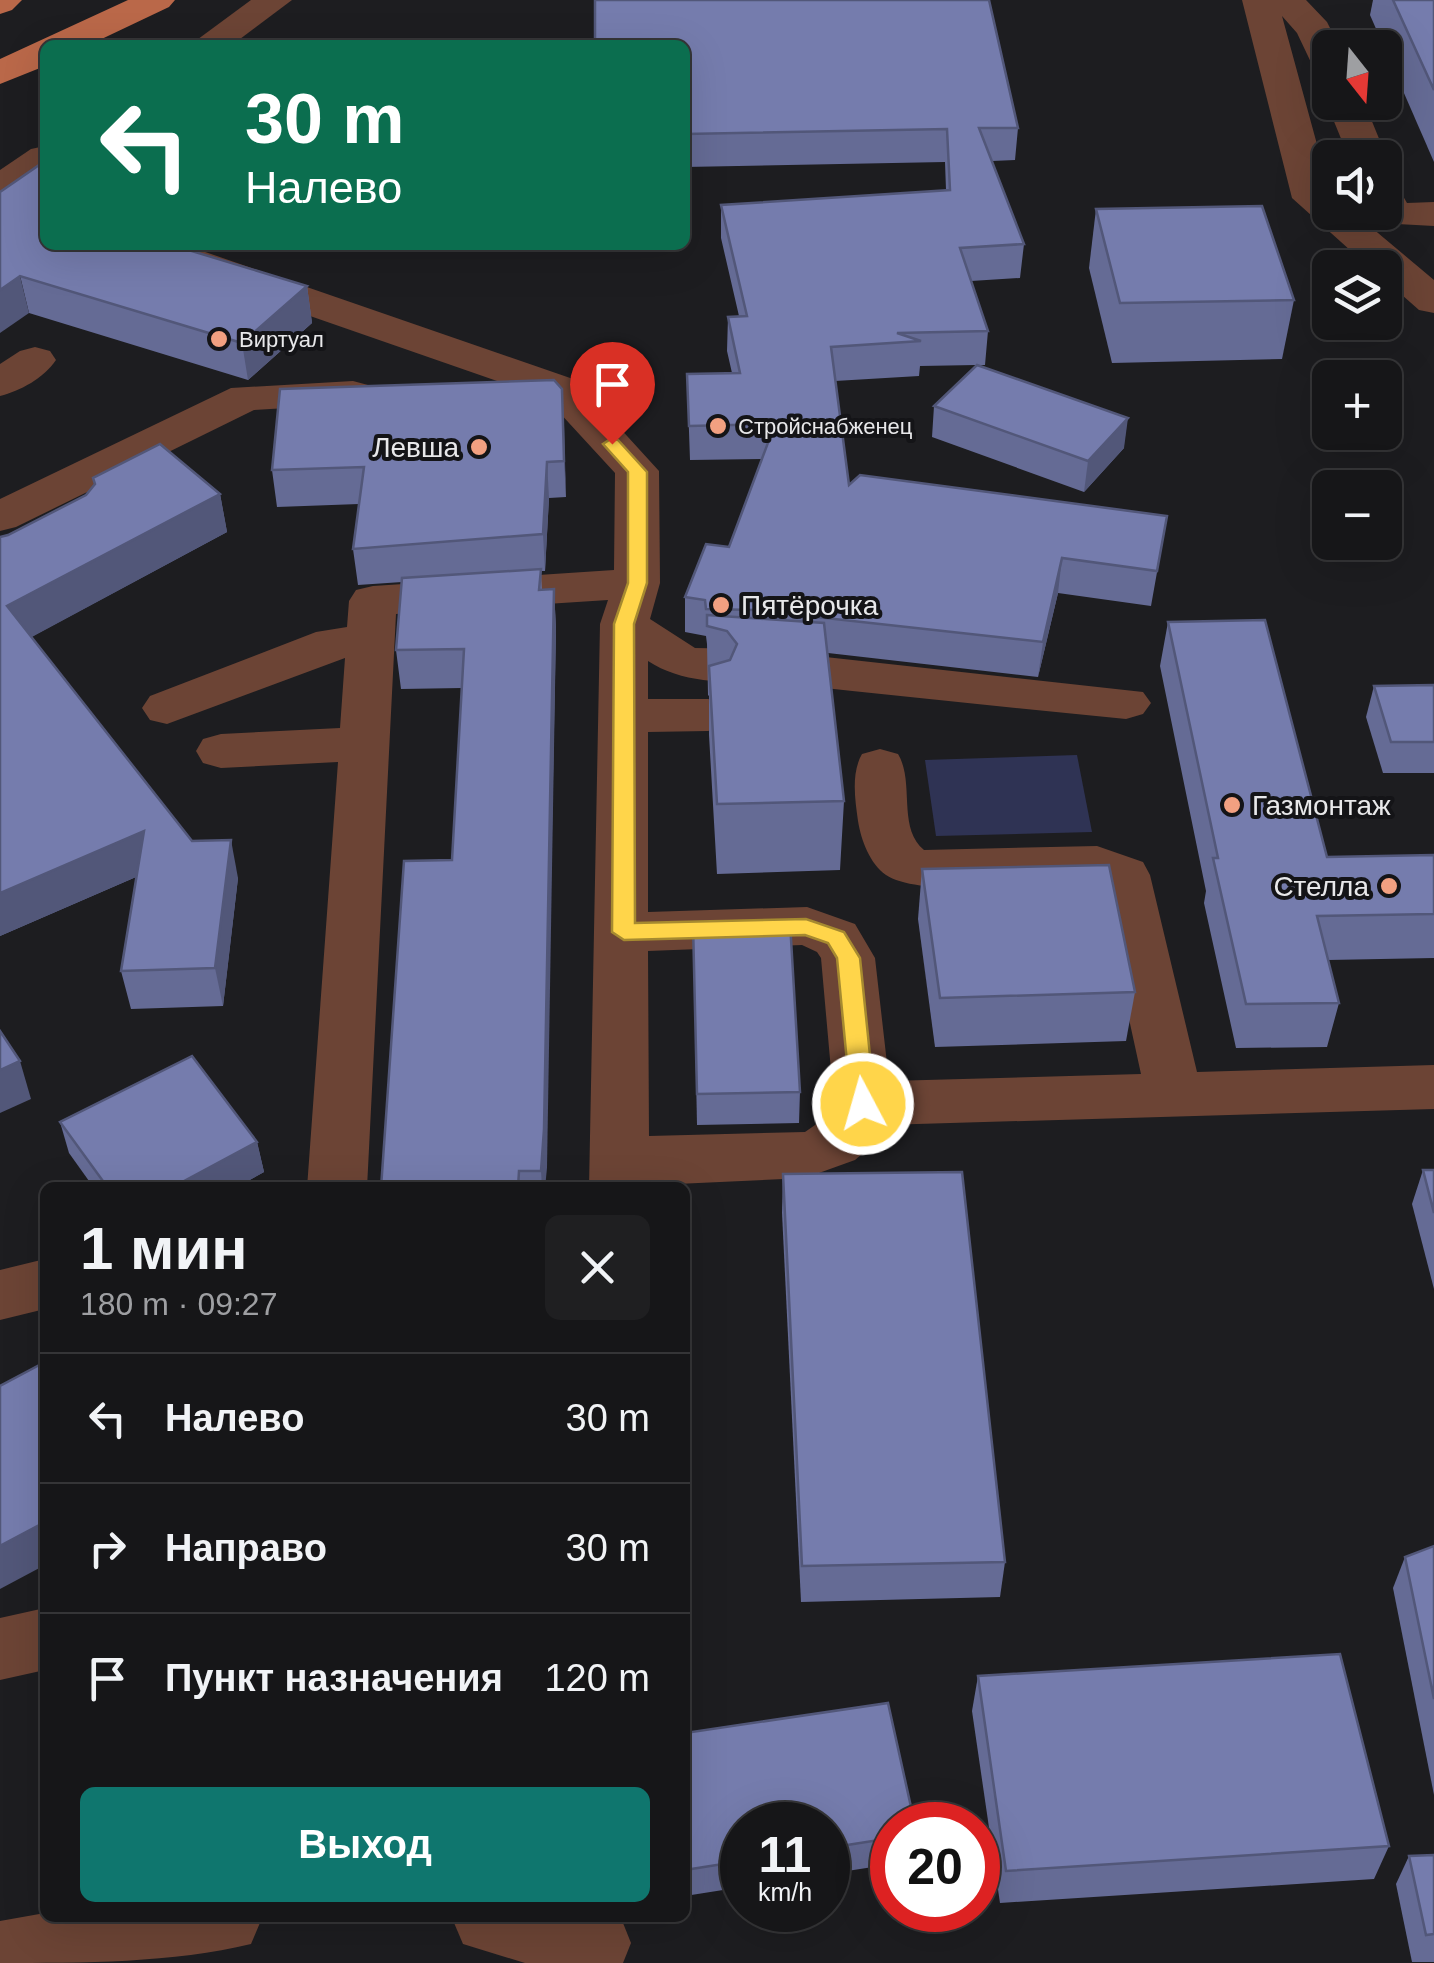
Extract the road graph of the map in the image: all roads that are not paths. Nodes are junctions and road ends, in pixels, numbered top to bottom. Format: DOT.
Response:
graph roads {
  1 [pos="157,0"];
  2 [pos="274,0"];
  3 [pos="1260,0"];
  4 [pos="1287,0"];
  5 [pos="1314,30"];
  6 [pos="71,40"];
  7 [pos="215,40"];
  8 [pos="40,54"];
  9 [pos="0,73"];
  10 [pos="40,163"];
  11 [pos="10,197"];
  12 [pos="1434,214"];
  13 [pos="1402,216"];
  14 [pos="161,250"];
  15 [pos="1433,300"];
  16 [pos="561,388"];
  17 [pos="443,392"];
  18 [pos="384,394"];
  19 [pos="197,421"];
  20 [pos="0,517"];
  21 [pos="0,560"];
  22 [pos="631,604"];
  23 [pos="370,642"];
  24 [pos="1126,703"];
  25 [pos="167,708"];
  26 [pos="708,714"];
  27 [pos="624,716"];
  28 [pos="364,744"];
  29 [pos="221,751"];
  30 [pos="880,766"];
  31 [pos="624,932"];
  32 [pos="1434,1087"];
  33 [pos="1174,1095"];
  34 [pos="863,1104"];
  35 [pos="619,1174"];
  36 [pos="337,1182"];
  37 [pos="40,1285"];
  38 [pos="0,1296"];
  39 [pos="40,1640"];
  40 [pos="0,1649"];
  41 [pos="202,1922"];
  42 [pos="508,1922"];
  43 [pos="599,1941"];
  44 [pos="0,1958"];
  1 -- 6 [label="main road"];
  2 -- 7 [label="street"];
  3 -- 15 [label="street"];
  4 -- 5 [label="street"];
  8 -- 9 [label="main road"];
  10 -- 11 [label="street"];
  12 -- 13 [label="street"];
  14 -- 16 [label="street"];
  16 -- 17 [label="street"];
  16 -- 22 [label="street"];
  18 -- 19 [label="street"];
  19 -- 20 [label="street"];
  19 -- 21 [label="street"];
  22 -- 23 [label="street"];
  22 -- 24 [label="street"];
  22 -- 27 [label="street"];
  23 -- 25 [label="street"];
  23 -- 28 [label="street"];
  26 -- 27 [label="street"];
  27 -- 31 [label="street"];
  28 -- 29 [label="street"];
  28 -- 36 [label="street"];
  30 -- 33 [label="street"];
  31 -- 34 [label="street"];
  31 -- 35 [label="street"];
  32 -- 33 [label="street"];
  33 -- 34 [label="street"];
  34 -- 35 [label="street"];
  37 -- 38 [label="street"];
  39 -- 40 [label="street"];
  41 -- 44 [label="street"];
  42 -- 43 [label="street"];
}
